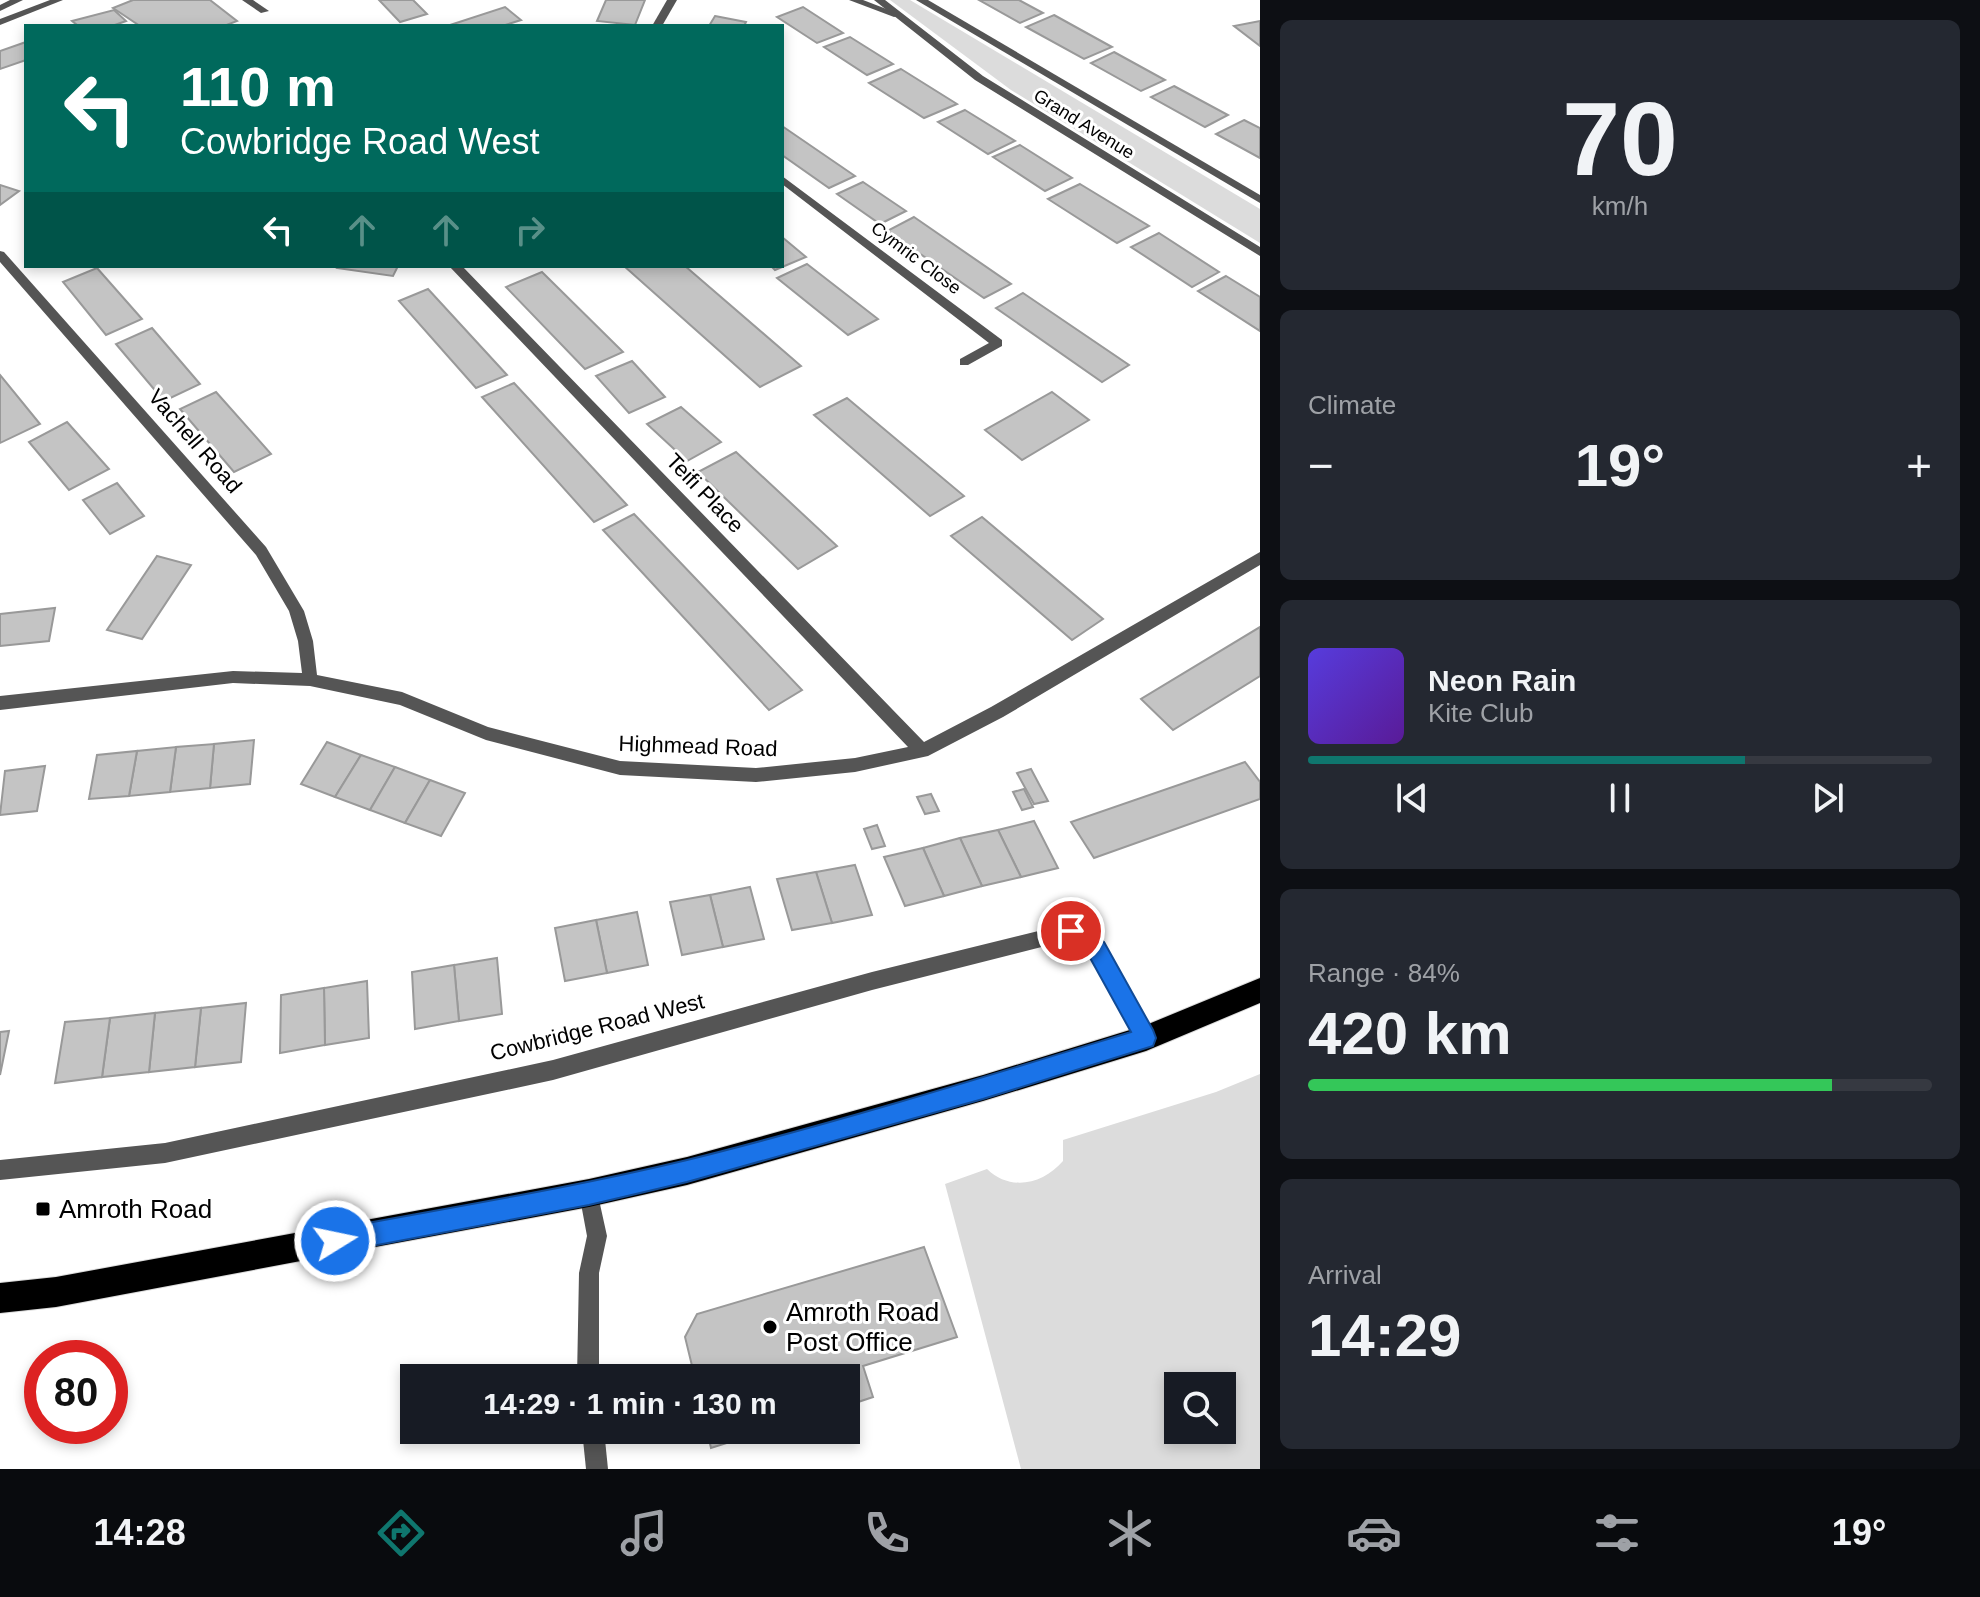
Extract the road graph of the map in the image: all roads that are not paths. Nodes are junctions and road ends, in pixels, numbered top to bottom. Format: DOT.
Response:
graph roads {
  1 [pos="18,0"];
  2 [pos="58,0"];
  3 [pos="247,0"];
  4 [pos="672,0"];
  5 [pos="854,0"];
  6 [pos="879,0"];
  7 [pos="921,0"];
  8 [pos="0,8"];
  9 [pos="264,11"];
  10 [pos="897,15"];
  11 [pos="0,22"];
  12 [pos="658,24"];
  13 [pos="784,181"];
  14 [pos="1260,200"];
  15 [pos="1260,252"];
  16 [pos="0,255"];
  17 [pos="457,268"];
  18 [pos="964,362"];
  19 [pos="1260,558"];
  20 [pos="310,680"];
  21 [pos="0,703"];
  22 [pos="922,751"];
  23 [pos="1260,990"];
  24 [pos="1146,1038"];
  25 [pos="0,1170"];
  26 [pos="589,1193"];
  27 [pos="0,1298"];
  28 [pos="588,1364"];
  29 [pos="594,1444"];
  30 [pos="597,1469"];
  1 -- 8 [label="street"];
  2 -- 11 [label="street"];
  3 -- 9 [label="street"];
  4 -- 12 [label="street"];
  5 -- 10 [label="street, Grand Avenue"];
  6 -- 10 [label="street, Grand Avenue"];
  7 -- 14 [label="street, Grand Avenue"];
  10 -- 15 [label="street, Grand Avenue"];
  13 -- 18 [label="street, Cymric Close"];
  16 -- 20 [label="street, Vachell Road"];
  17 -- 22 [label="street, Teifi Place"];
  19 -- 22 [label="street, Highmead Road"];
  20 -- 21 [label="street, Highmead Road"];
  20 -- 22 [label="street, Highmead Road"];
  23 -- 24 [label="highway"];
  24 -- 25 [label="street, Cowbridge Road West"];
  24 -- 26 [label="highway"];
  26 -- 27 [label="highway"];
  26 -- 28 [label="street"];
  29 -- 30 [label="street"];
}
